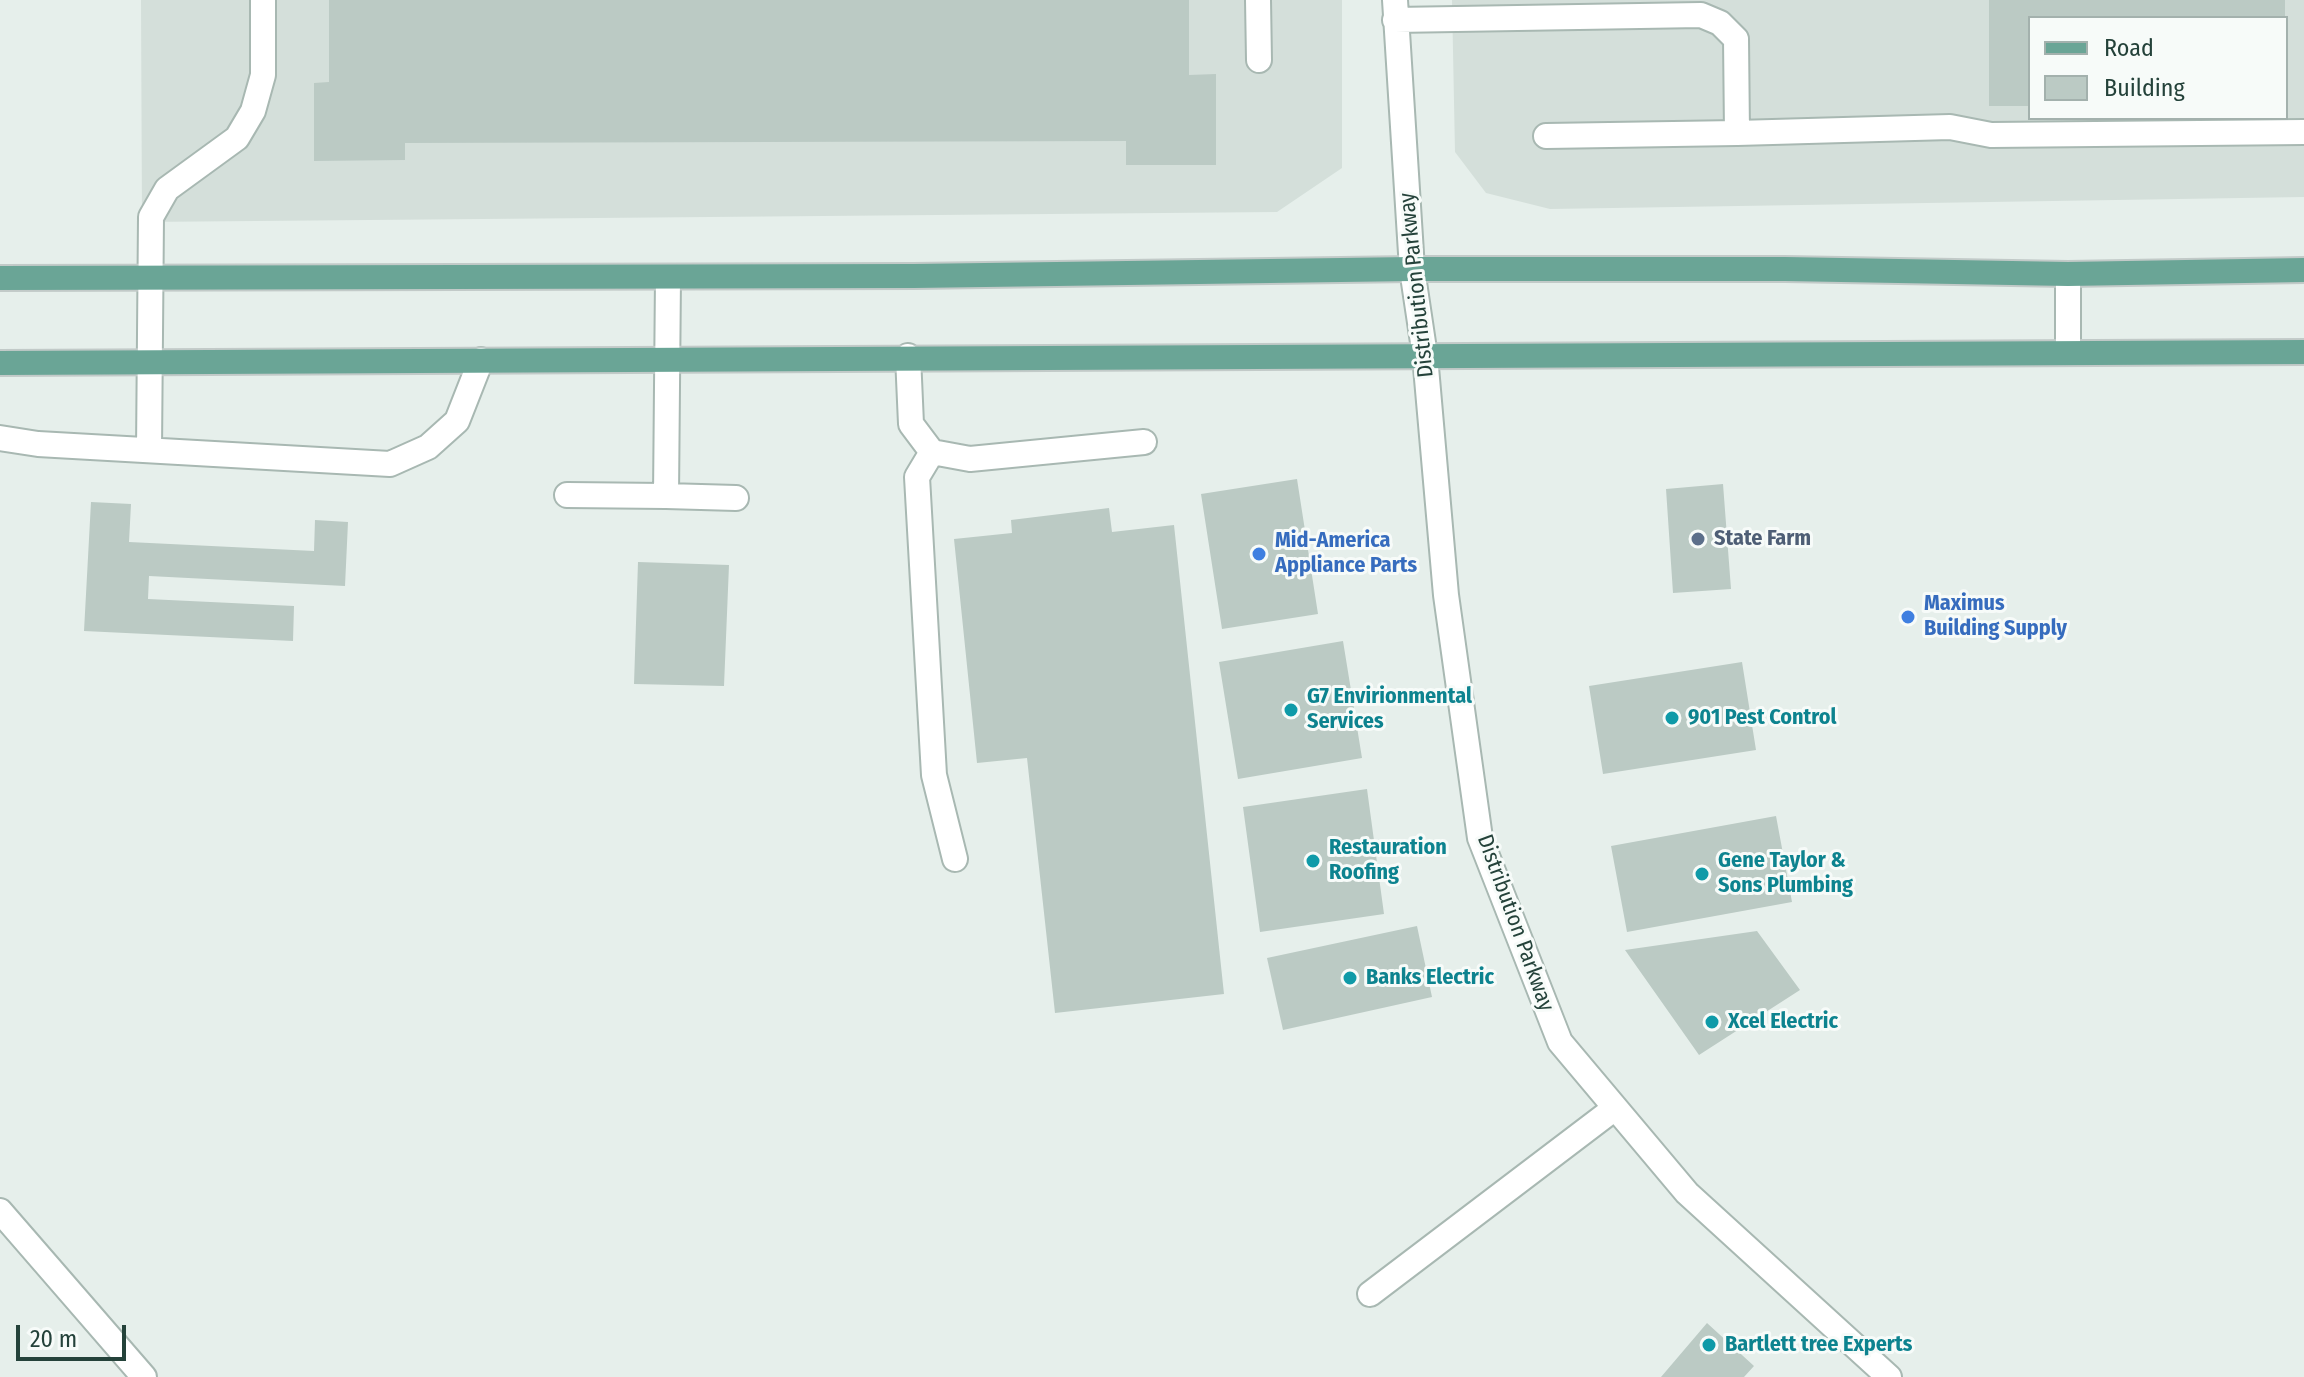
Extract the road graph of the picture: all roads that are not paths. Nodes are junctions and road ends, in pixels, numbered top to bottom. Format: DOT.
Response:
graph roads {
  1 [pos="263,0"];
  2 [pos="1258,0"];
  3 [pos="1395,10"];
  4 [pos="1259,60"];
  5 [pos="2304,132"];
  6 [pos="1737,133"];
  7 [pos="1546,136"];
  8 [pos="1412,269"];
  9 [pos="2304,270"];
  10 [pos="2068,274"];
  11 [pos="668,277"];
  12 [pos="0,278"];
  13 [pos="152,278"];
  14 [pos="2304,352"];
  15 [pos="2068,353"];
  16 [pos="908,356"];
  17 [pos="1425,356"];
  18 [pos="669,359"];
  19 [pos="481,360"];
  20 [pos="152,362"];
  21 [pos="0,363"];
  22 [pos="0,438"];
  23 [pos="1144,442"];
  24 [pos="149,450"];
  25 [pos="932,452"];
  26 [pos="567,495"];
  27 [pos="666,496"];
  28 [pos="736,498"];
  29 [pos="955,859"];
  30 [pos="1615,1108"];
  31 [pos="0,1211"];
  32 [pos="1370,1294"];
  33 [pos="144,1377"];
  34 [pos="1889,1377"];
  1 -- 13 [label="street"];
  2 -- 4 [label="street"];
  3 -- 6 [label="street"];
  3 -- 8 [label="street, Distribution Parkway"];
  5 -- 6 [label="street"];
  6 -- 7 [label="street"];
  8 -- 10 [label="main road"];
  8 -- 11 [label="main road"];
  8 -- 17 [label="street, Distribution Parkway"];
  9 -- 10 [label="main road"];
  10 -- 15 [label="street"];
  11 -- 13 [label="main road"];
  11 -- 18 [label="street"];
  12 -- 13 [label="main road"];
  13 -- 20 [label="street"];
  14 -- 15 [label="main road"];
  15 -- 17 [label="main road"];
  16 -- 17 [label="main road"];
  16 -- 18 [label="main road"];
  16 -- 25 [label="street"];
  17 -- 30 [label="street, Distribution Parkway"];
  18 -- 19 [label="main road"];
  18 -- 27 [label="street"];
  19 -- 20 [label="main road"];
  19 -- 24 [label="street"];
  20 -- 21 [label="main road"];
  20 -- 24 [label="street"];
  22 -- 24 [label="street"];
  23 -- 25 [label="street"];
  25 -- 29 [label="street"];
  26 -- 27 [label="street"];
  27 -- 28 [label="street"];
  30 -- 32 [label="street"];
  30 -- 34 [label="street, Distribution Parkway"];
  31 -- 33 [label="street"];
}
